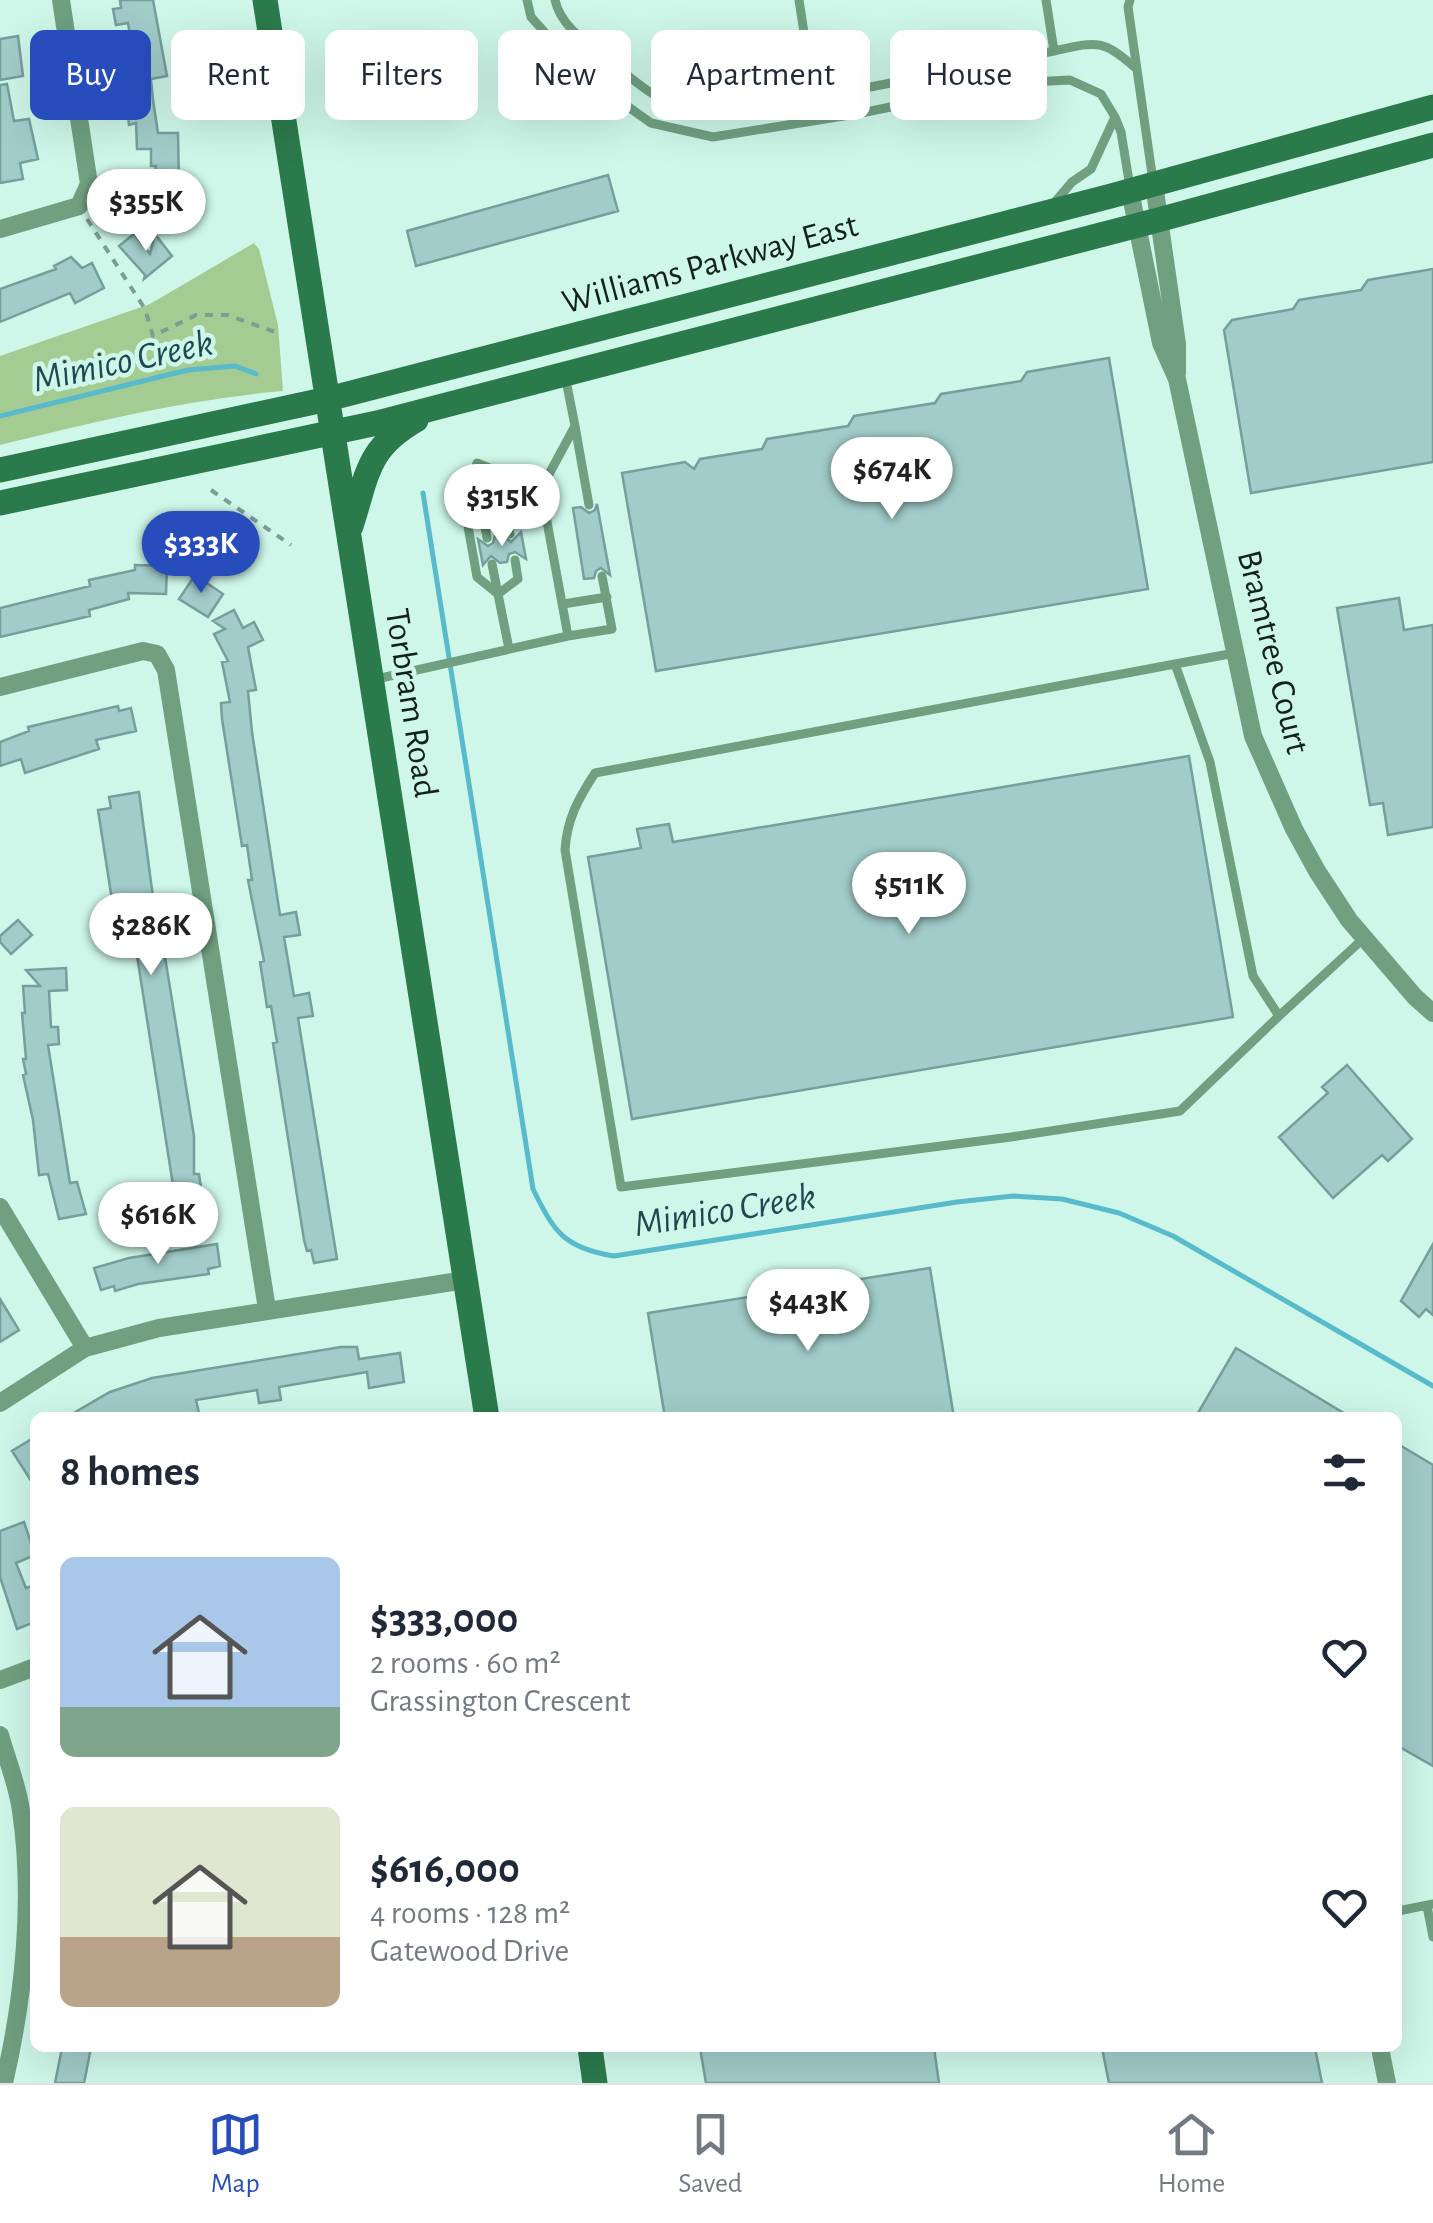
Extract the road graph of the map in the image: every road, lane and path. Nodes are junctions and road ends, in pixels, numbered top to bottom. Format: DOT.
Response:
graph roads {
  1 [pos="61,0"];
  2 [pos="265,0"];
  3 [pos="527,0"];
  4 [pos="554,0"];
  5 [pos="799,0"];
  6 [pos="1046,0"];
  7 [pos="1128,2"];
  8 [pos="804,30"];
  9 [pos="1054,50"];
  10 [pos="1136,70"];
  11 [pos="870,87"];
  12 [pos="651,91"];
  13 [pos="1433,107"];
  14 [pos="1116,117"];
  15 [pos="1433,145"];
  16 [pos="1142,187"];
  17 [pos="79,206"];
  18 [pos="1046,213"];
  19 [pos="1147,222"];
  20 [pos="0,228"];
  21 [pos="281,334"];
  22 [pos="564,372"];
  23 [pos="328,398"];
  24 [pos="441,405"];
  25 [pos="576,426"];
  26 [pos="334,430"];
  27 [pos="0,470"];
  28 [pos="542,489"];
  29 [pos="212,490"];
  30 [pos="502,496"];
  31 [pos="480,501"];
  32 [pos="0,503"];
  33 [pos="464,504"];
  34 [pos="590,506"];
  35 [pos="350,531"];
  36 [pos="510,534"];
  37 [pos="487,538"];
  38 [pos="291,545"];
  39 [pos="515,560"];
  40 [pos="492,564"];
  41 [pos="602,576"];
  42 [pos="498,594"];
  43 [pos="607,597"];
  44 [pos="563,604"];
  45 [pos="568,636"];
  46 [pos="509,649"];
  47 [pos="1235,653"];
  48 [pos="1175,664"];
  49 [pos="372,680"];
  50 [pos="0,687"];
  51 [pos="1364,938"];
  52 [pos="1433,1013"];
  53 [pos="1279,1016"];
  54 [pos="0,1207"];
  55 [pos="465,1280"];
  56 [pos="267,1309"];
  57 [pos="85,1348"];
  58 [pos="0,1404"];
  59 [pos="486,1412"];
  60 [pos="30,1670"];
  61 [pos="0,1680"];
  62 [pos="0,1736"];
  63 [pos="1430,1905"];
  64 [pos="1402,1911"];
  65 [pos="30,1937"];
  66 [pos="1433,1937"];
  67 [pos="591,2052"];
  68 [pos="1381,2052"];
  69 [pos="4,2083"];
  70 [pos="596,2083"];
  71 [pos="1387,2083"];
  1 -- 17 [label="street"];
  2 -- 23 [label="main road, Torbram Road"];
  3 -- 14 [label="lane"];
  4 -- 12 [label="lane"];
  5 -- 8 [label="lane"];
  6 -- 9 [label="lane"];
  7 -- 10 [label="lane"];
  9 -- 10 [label="lane"];
  9 -- 11 [label="lane"];
  10 -- 16 [label="lane"];
  13 -- 16 [label="main road, Williams Parkway East"];
  14 -- 16 [label="lane"];
  14 -- 18 [label="lane"];
  15 -- 19 [label="main road, Williams Parkway East"];
  16 -- 18 [label="main road, Williams Parkway East"];
  16 -- 19 [label="street, Bramtree Court"];
  17 -- 20 [label="street"];
  17 -- 21 [label="path"];
  18 -- 23 [label="main road, Williams Parkway East"];
  19 -- 22 [label="main road, Williams Parkway East"];
  19 -- 47 [label="street, Bramtree Court"];
  22 -- 24 [label="main road, Williams Parkway East"];
  22 -- 25 [label="lane"];
  23 -- 26 [label="main road, Torbram Road"];
  23 -- 27 [label="main road, Williams Parkway East"];
  24 -- 26 [label="main road, Williams Parkway East"];
  24 -- 35 [label="main road"];
  25 -- 28 [label="lane"];
  25 -- 34 [label="lane"];
  26 -- 32 [label="main road, Williams Parkway East"];
  26 -- 35 [label="main road, Torbram Road"];
  28 -- 30 [label="lane"];
  28 -- 33 [label="lane"];
  28 -- 44 [label="lane"];
  29 -- 38 [label="path"];
  30 -- 31 [label="lane"];
  30 -- 36 [label="lane"];
  31 -- 33 [label="lane"];
  31 -- 37 [label="lane"];
  33 -- 42 [label="lane"];
  35 -- 49 [label="main road, Torbram Road"];
  39 -- 42 [label="lane"];
  40 -- 42 [label="lane"];
  41 -- 43 [label="lane"];
  42 -- 46 [label="lane"];
  43 -- 44 [label="lane"];
  43 -- 45 [label="lane"];
  44 -- 45 [label="lane"];
  45 -- 46 [label="lane"];
  46 -- 49 [label="lane"];
  47 -- 48 [label="lane"];
  47 -- 51 [label="street, Bramtree Court"];
  48 -- 53 [label="lane"];
  48 -- 53 [label="lane"];
  49 -- 55 [label="main road, Torbram Road"];
  50 -- 56 [label="street"];
  51 -- 52 [label="street, Bramtree Court"];
  51 -- 53 [label="lane"];
  54 -- 57 [label="street"];
  55 -- 56 [label="street"];
  55 -- 59 [label="main road, Torbram Road"];
  56 -- 57 [label="street"];
  57 -- 58 [label="street"];
  60 -- 61 [label="street"];
  62 -- 65 [label="street"];
  63 -- 64 [label="lane"];
  63 -- 66 [label="lane"];
  65 -- 69 [label="street"];
  67 -- 70 [label="main road"];
  68 -- 71 [label="street"];
}
